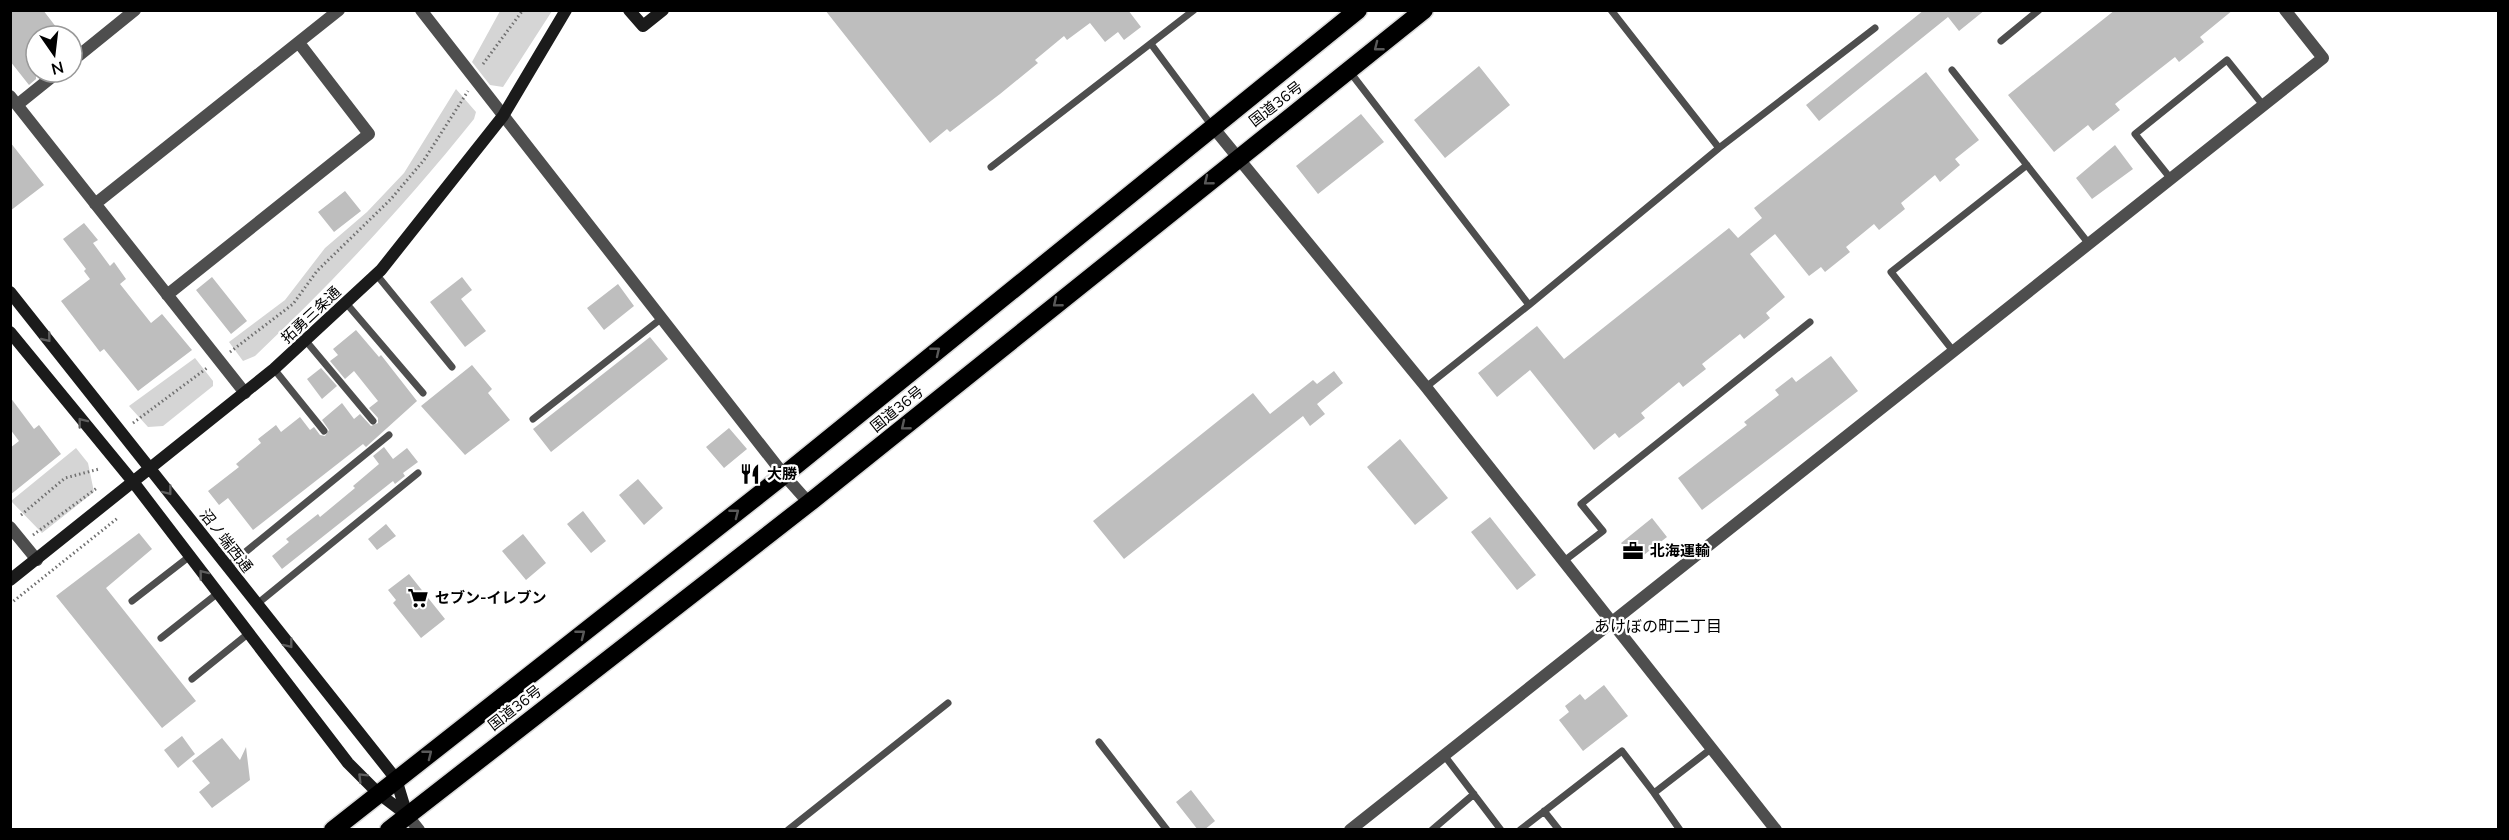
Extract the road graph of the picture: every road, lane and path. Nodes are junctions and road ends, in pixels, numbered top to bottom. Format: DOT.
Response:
graph roads {
  1 [pos="135,10"];
  2 [pos="339,10"];
  3 [pos="421,10"];
  4 [pos="523,10"];
  5 [pos="566,10"];
  6 [pos="629,10"];
  7 [pos="663,10"];
  8 [pos="1358,10"];
  9 [pos="1424,10"];
  10 [pos="1611,10"];
  11 [pos="2039,10"];
  12 [pos="2285,10"];
  13 [pos="1192,11"];
  14 [pos="1875,28"];
  15 [pos="2001,41"];
  16 [pos="299,43"];
  17 [pos="1151,44"];
  18 [pos="84,51"];
  19 [pos="1348,70"];
  20 [pos="1952,70"];
  21 [pos="475,80"];
  22 [pos="40,84"];
  23 [pos="14,101"];
  24 [pos="2264,105"];
  25 [pos="503,116"];
  26 [pos="1212,126"];
  27 [pos="1719,148"];
  28 [pos="1237,158"];
  29 [pos="2027,165"];
  30 [pos="992,167"];
  31 [pos="2171,179"];
  32 [pos="95,204"];
  33 [pos="2089,244"];
  34 [pos="376,274"];
  35 [pos="10,292"];
  36 [pos="167,295"];
  37 [pos="346,303"];
  38 [pos="1529,304"];
  39 [pos="662,318"];
  40 [pos="1810,322"];
  41 [pos="10,332"];
  42 [pos="306,341"];
  43 [pos="1954,352"];
  44 [pos="218,360"];
  45 [pos="452,367"];
  46 [pos="274,369"];
  47 [pos="1426,387"];
  48 [pos="245,393"];
  49 [pos="423,393"];
  50 [pos="533,419"];
  51 [pos="373,422"];
  52 [pos="324,431"];
  53 [pos="122,432"];
  54 [pos="389,435"];
  55 [pos="99,469"];
  56 [pos="150,470"];
  57 [pos="418,473"];
  58 [pos="784,475"];
  59 [pos="134,483"];
  60 [pos="97,488"];
  61 [pos="809,503"];
  62 [pos="119,517"];
  63 [pos="26,520"];
  64 [pos="10,527"];
  65 [pos="31,527"];
  66 [pos="36,533"];
  67 [pos="23,542"];
  68 [pos="190,556"];
  69 [pos="37,560"];
  70 [pos="1564,561"];
  71 [pos="227,567"];
  72 [pos="10,580"];
  73 [pos="218,593"];
  74 [pos="132,601"];
  75 [pos="10,604"];
  76 [pos="257,604"];
  77 [pos="1613,622"];
  78 [pos="249,633"];
  79 [pos="160,638"];
  80 [pos="192,679"];
  81 [pos="948,703"];
  82 [pos="1099,742"];
  83 [pos="1712,748"];
  84 [pos="1444,755"];
  85 [pos="396,779"];
  86 [pos="378,793"];
  87 [pos="1654,793"];
  88 [pos="1474,794"];
  89 [pos="1544,811"];
  90 [pos="407,815"];
  91 [pos="333,830"];
  92 [pos="389,830"];
  93 [pos="419,830"];
  94 [pos="788,830"];
  95 [pos="1167,830"];
  96 [pos="1350,830"];
  97 [pos="1432,830"];
  98 [pos="1501,830"];
  99 [pos="1520,830"];
  100 [pos="1559,830"];
  101 [pos="1680,830"];
  102 [pos="1776,830"];
  1 -- 18 [label="street"];
  2 -- 16 [label="street"];
  3 -- 21 [label="street"];
  4 -- 21 [label="path"];
  5 -- 25 [label="street, 拓勇三条通"];
  6 -- 7 [label="street"];
  8 -- 26 [label="highway, 国道36号"];
  9 -- 19 [label="highway, 国道36号, one-way"];
  10 -- 27 [label="lane"];
  11 -- 15 [label="lane"];
  12 -- 24 [label="street"];
  13 -- 17 [label="lane"];
  14 -- 27 [label="lane"];
  16 -- 32 [label="street"];
  16 -- 36 [label="street"];
  17 -- 26 [label="lane"];
  17 -- 30 [label="lane"];
  19 -- 28 [label="highway, 国道36号"];
  19 -- 38 [label="lane"];
  20 -- 29 [label="lane"];
  21 -- 25 [label="street"];
  21 -- 44 [label="path"];
  22 -- 23 [label="street"];
  23 -- 32 [label="street"];
  24 -- 31 [label="street"];
  24 -- 31 [label="lane"];
  25 -- 34 [label="street, 拓勇三条通"];
  25 -- 39 [label="street"];
  26 -- 28 [label="street"];
  58 -- 26 [label="highway, 国道36号, one-way"];
  27 -- 38 [label="lane"];
  28 -- 47 [label="street"];
  28 -- 61 [label="highway, 国道36号, one-way"];
  29 -- 33 [label="lane"];
  29 -- 43 [label="lane"];
  31 -- 33 [label="street"];
  32 -- 36 [label="street"];
  33 -- 43 [label="street"];
  34 -- 37 [label="street, 拓勇三条通"];
  34 -- 45 [label="lane"];
  35 -- 53 [label="street, 沼ノ端西通, one-way"];
  36 -- 44 [label="street"];
  37 -- 42 [label="street, 拓勇三条通"];
  37 -- 49 [label="lane"];
  38 -- 47 [label="lane"];
  39 -- 50 [label="lane"];
  39 -- 58 [label="street"];
  40 -- 70 [label="lane"];
  59 -- 41 [label="street, 沼ノ端西通, one-way"];
  42 -- 46 [label="street, 拓勇三条通"];
  42 -- 51 [label="lane"];
  43 -- 77 [label="street"];
  44 -- 48 [label="street"];
  44 -- 53 [label="path"];
  46 -- 48 [label="street, 拓勇三条通"];
  46 -- 52 [label="lane"];
  47 -- 70 [label="street"];
  48 -- 56 [label="street, 拓勇三条通"];
  53 -- 56 [label="street, 沼ノ端西通"];
  54 -- 71 [label="lane"];
  55 -- 63 [label="path"];
  56 -- 59 [label="street, 拓勇三条通"];
  56 -- 71 [label="street, 沼ノ端西通, one-way"];
  57 -- 76 [label="lane"];
  58 -- 61 [label="street"];
  85 -- 58 [label="highway, 国道36号, one-way"];
  59 -- 68 [label="street, 沼ノ端西通"];
  59 -- 69 [label="street, 拓勇三条通"];
  60 -- 66 [label="path"];
  61 -- 90 [label="highway, 国道36号"];
  62 -- 75 [label="path"];
  64 -- 67 [label="street"];
  65 -- 66 [label="path"];
  66 -- 67 [label="path"];
  67 -- 69 [label="street"];
  73 -- 68 [label="street, 沼ノ端西通, one-way"];
  68 -- 74 [label="lane"];
  69 -- 72 [label="street, 拓勇三条通"];
  70 -- 77 [label="street"];
  71 -- 76 [label="street, 沼ノ端西通"];
  73 -- 78 [label="street, 沼ノ端西通"];
  73 -- 79 [label="lane"];
  76 -- 85 [label="street, 沼ノ端西通, one-way"];
  77 -- 83 [label="street"];
  77 -- 84 [label="street"];
  78 -- 80 [label="lane"];
  86 -- 78 [label="street, 沼ノ端西通, one-way"];
  81 -- 94 [label="lane"];
  82 -- 95 [label="lane"];
  83 -- 87 [label="lane"];
  83 -- 102 [label="street"];
  84 -- 88 [label="lane"];
  84 -- 96 [label="street"];
  85 -- 86 [label="highway, 国道36号"];
  85 -- 90 [label="street, 沼ノ端西通"];
  86 -- 90 [label="street, 沼ノ端西通"];
  86 -- 91 [label="highway, 国道36号"];
  87 -- 89 [label="lane"];
  87 -- 101 [label="lane"];
  88 -- 97 [label="lane"];
  88 -- 98 [label="lane"];
  89 -- 99 [label="lane"];
  89 -- 100 [label="lane"];
  90 -- 92 [label="highway, 国道36号"];
  90 -- 93 [label="street, 沼ノ端西通"];
}
